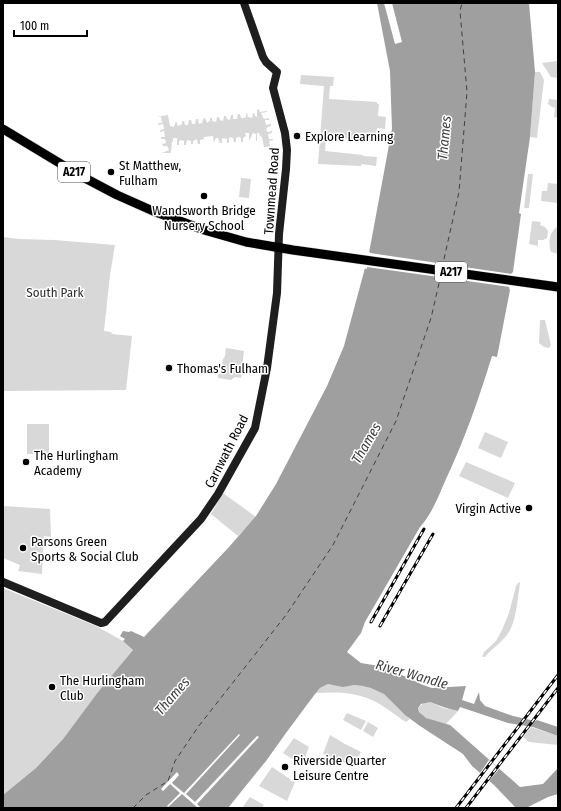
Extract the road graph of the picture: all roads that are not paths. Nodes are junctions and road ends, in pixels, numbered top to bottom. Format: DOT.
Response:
graph roads {
  1 [pos="244,3"];
  2 [pos="3,129"];
  3 [pos="279,247"];
  4 [pos="558,287"];
  5 [pos="3,582"];
  1 -- 3 [label="street, Townmead Road"];
  2 -- 3 [label="main road, A217"];
  3 -- 4 [label="main road, A217"];
  3 -- 5 [label="street, Carnwath Road"];
}
